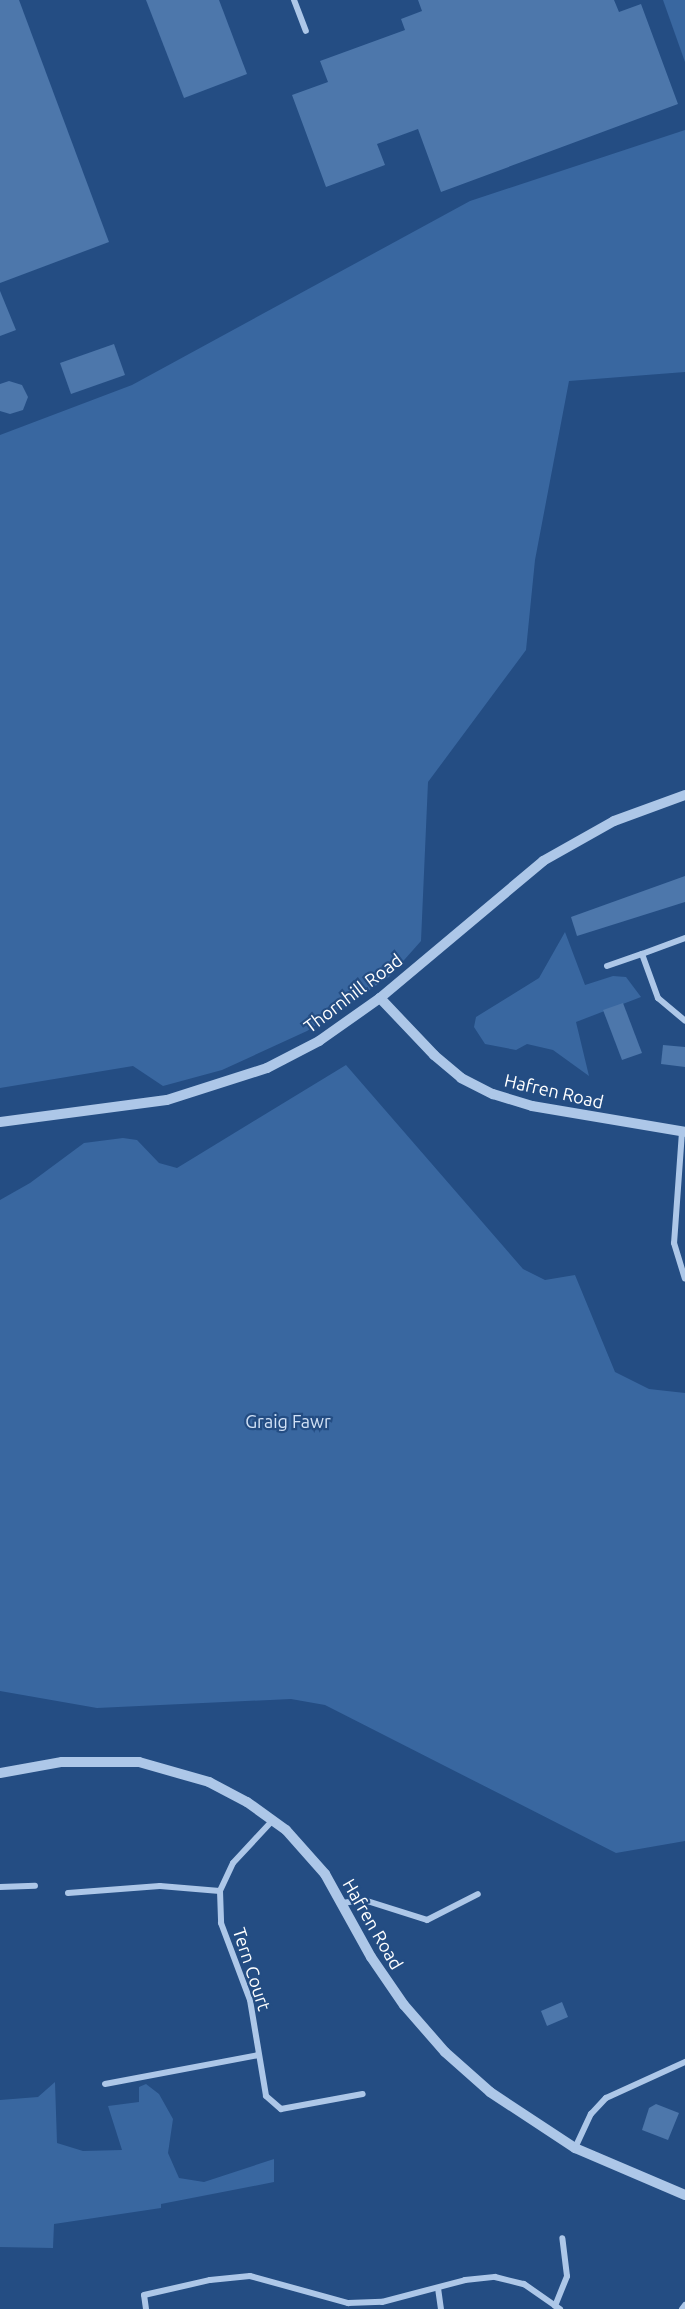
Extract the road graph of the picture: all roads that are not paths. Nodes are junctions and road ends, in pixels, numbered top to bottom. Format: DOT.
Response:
graph roads {
  1 [pos="294,0"];
  2 [pos="306,31"];
  3 [pos="685,795"];
  4 [pos="685,938"];
  5 [pos="642,954"];
  6 [pos="607,966"];
  7 [pos="380,998"];
  8 [pos="685,1021"];
  9 [pos="0,1122"];
  10 [pos="684,1132"];
  11 [pos="685,1278"];
  12 [pos="0,1773"];
  13 [pos="272,1821"];
  14 [pos="35,1886"];
  15 [pos="0,1887"];
  16 [pos="220,1892"];
  17 [pos="68,1893"];
  18 [pos="478,1894"];
  19 [pos="342,1904"];
  20 [pos="258,2055"];
  21 [pos="685,2062"];
  22 [pos="105,2084"];
  23 [pos="363,2094"];
  24 [pos="575,2148"];
  25 [pos="685,2195"];
  26 [pos="562,2238"];
  27 [pos="438,2288"];
  28 [pos="685,2306"];
  29 [pos="558,2308"];
  30 [pos="146,2309"];
  31 [pos="441,2309"];
  32 [pos="682,2309"];
  1 -- 2 [label="street"];
  3 -- 7 [label="street, Thornhill Road"];
  4 -- 5 [label="street"];
  5 -- 6 [label="street"];
  5 -- 8 [label="street"];
  7 -- 9 [label="street, Thornhill Road"];
  7 -- 10 [label="street, Hafren Road"];
  10 -- 11 [label="street"];
  12 -- 13 [label="street, Hafren Road"];
  13 -- 16 [label="street, Tern Court"];
  13 -- 19 [label="street, Hafren Road"];
  14 -- 15 [label="street"];
  16 -- 17 [label="street"];
  16 -- 20 [label="street, Tern Court"];
  18 -- 19 [label="street"];
  19 -- 24 [label="street, Hafren Road"];
  20 -- 22 [label="street"];
  20 -- 23 [label="street, Tern Court"];
  21 -- 24 [label="street"];
  24 -- 25 [label="street, Hafren Road"];
  26 -- 29 [label="street"];
  27 -- 29 [label="street"];
  27 -- 30 [label="street"];
  27 -- 31 [label="street"];
  28 -- 32 [label="street"];
}
